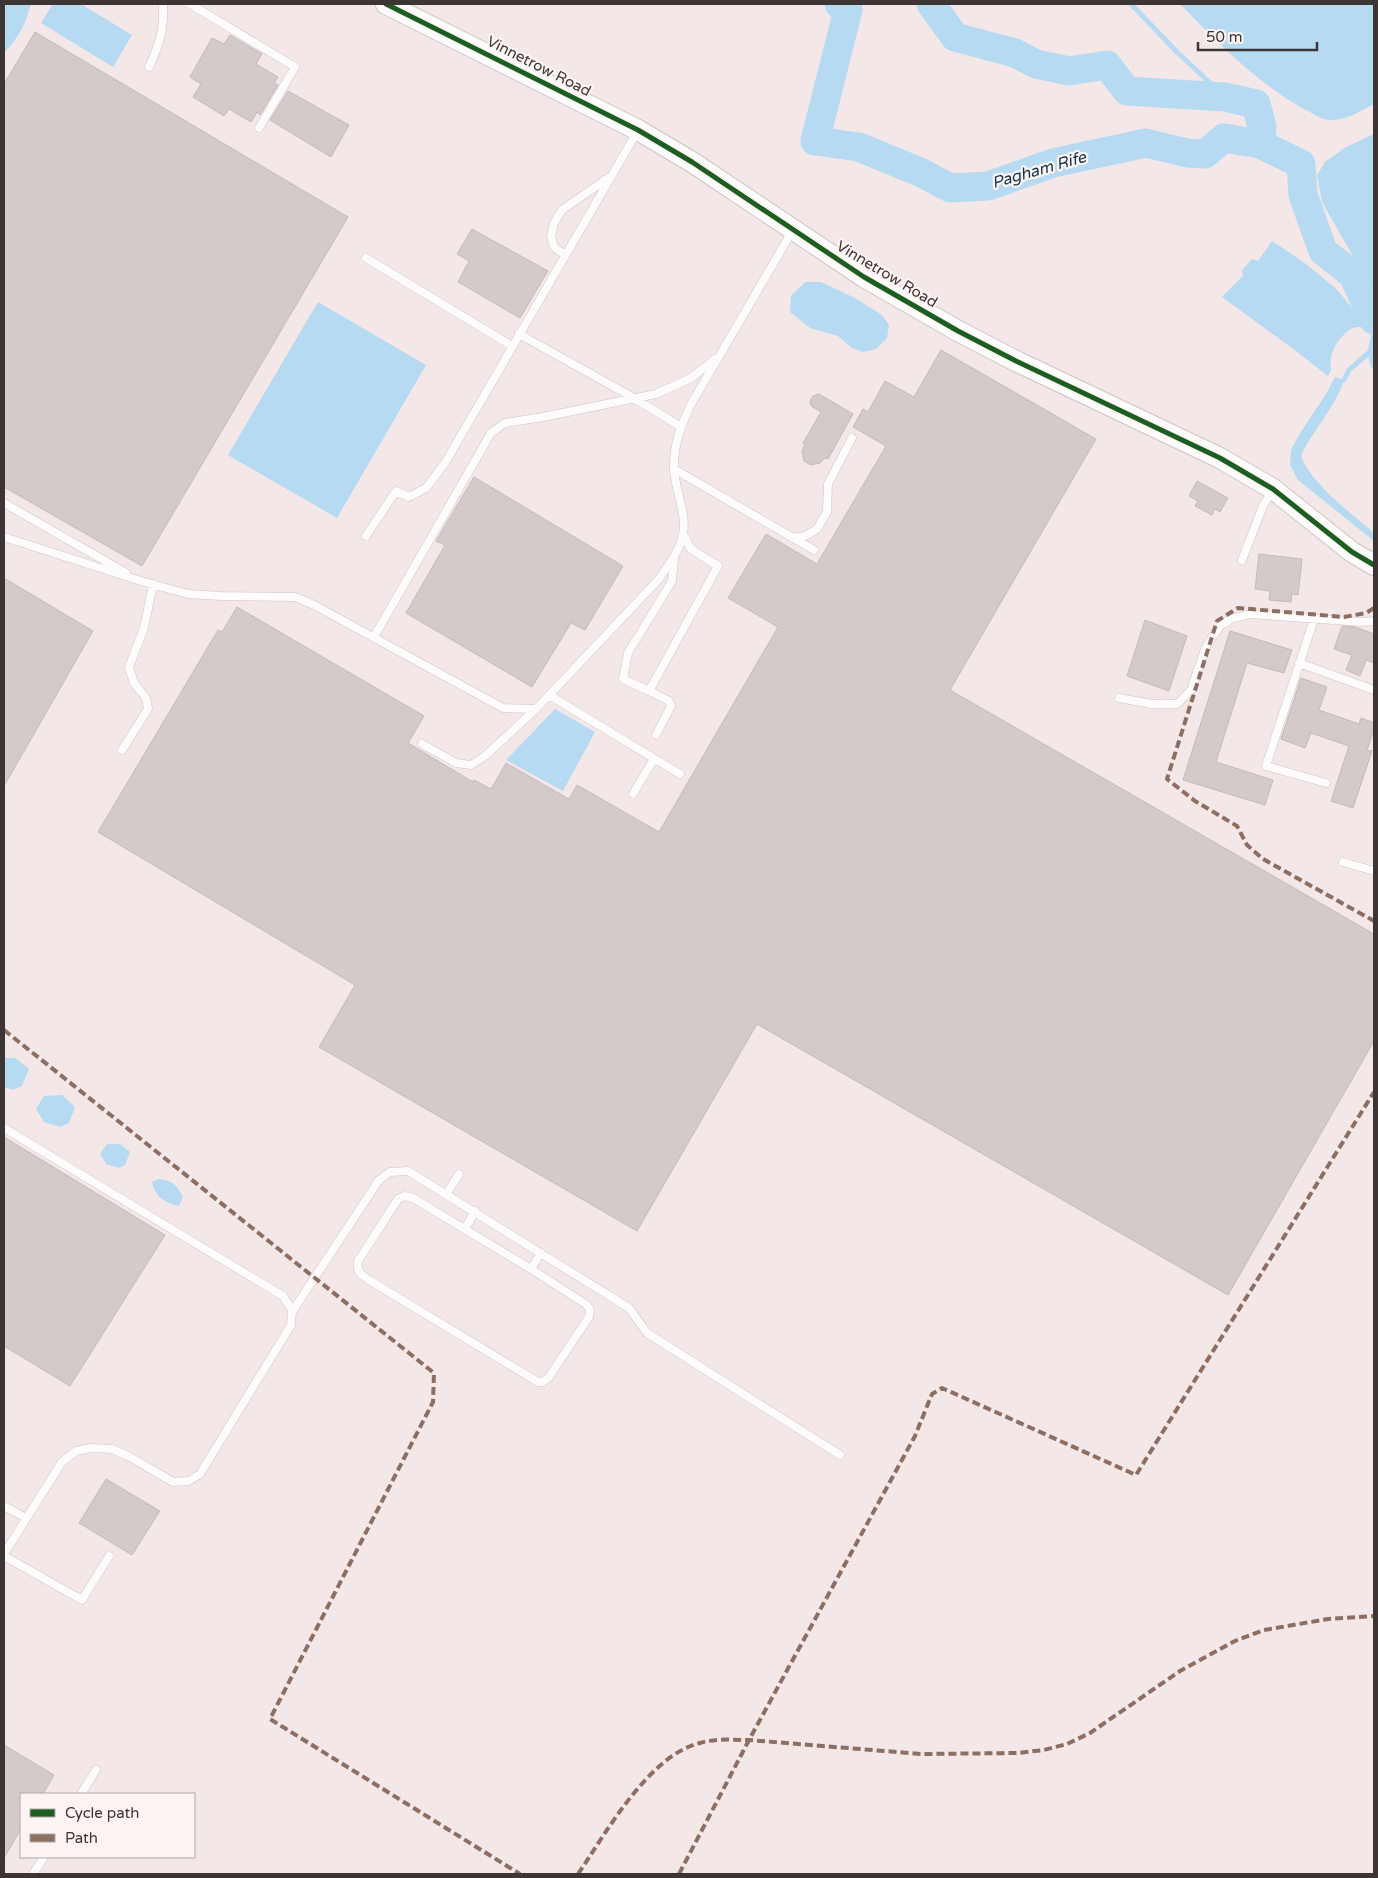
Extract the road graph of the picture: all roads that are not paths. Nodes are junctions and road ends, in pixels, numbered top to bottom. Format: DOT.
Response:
graph roads {
  1 [pos="163,4"];
  2 [pos="190,4"];
  3 [pos="390,5"];
  4 [pos="149,67"];
  5 [pos="259,128"];
  6 [pos="638,130"];
  7 [pos="610,177"];
  8 [pos="793,230"];
  9 [pos="564,255"];
  10 [pos="366,258"];
  11 [pos="519,334"];
  12 [pos="512,346"];
  13 [pos="719,356"];
  14 [pos="634,398"];
  15 [pos="681,427"];
  16 [pos="852,438"];
  17 [pos="674,469"];
  18 [pos="1273,489"];
  19 [pos="4,503"];
  20 [pos="683,534"];
  21 [pos="366,536"];
  22 [pos="4,537"];
  23 [pos="793,538"];
  24 [pos="814,550"];
  25 [pos="674,555"];
  26 [pos="1242,560"];
  27 [pos="1374,565"];
  28 [pos="141,581"];
  29 [pos="152,584"];
  30 [pos="1314,619"];
  31 [pos="1374,621"];
  32 [pos="374,637"];
  33 [pos="1299,664"];
  34 [pos="1374,690"];
  35 [pos="649,691"];
  36 [pos="549,694"];
  37 [pos="1118,698"];
  38 [pos="536,709"];
  39 [pos="656,735"];
  40 [pos="422,744"];
  41 [pos="122,750"];
  42 [pos="654,759"];
  43 [pos="680,774"];
  44 [pos="1326,784"];
  45 [pos="633,794"];
  46 [pos="1343,862"];
  47 [pos="1374,871"];
  48 [pos="4,1128"];
  49 [pos="459,1174"];
  50 [pos="447,1193"];
  51 [pos="475,1211"];
  52 [pos="465,1229"];
  53 [pos="541,1253"];
  54 [pos="531,1269"];
  55 [pos="292,1312"];
  56 [pos="840,1455"];
  57 [pos="4,1506"];
  58 [pos="26,1518"];
  59 [pos="4,1555"];
  60 [pos="109,1556"];
  61 [pos="96,1770"];
  62 [pos="82,1793"];
  63 [pos="43,1858"];
  64 [pos="33,1874"];
  1 -- 4 [label="lane"];
  2 -- 5 [label="lane"];
  3 -- 6 [label="street, Vinnetrow Road"];
  6 -- 7 [label="lane"];
  6 -- 8 [label="street, Vinnetrow Road"];
  7 -- 9 [label="lane"];
  7 -- 9 [label="lane"];
  8 -- 13 [label="lane"];
  8 -- 18 [label="street, Vinnetrow Road"];
  9 -- 11 [label="lane"];
  10 -- 12 [label="lane"];
  11 -- 12 [label="lane"];
  11 -- 14 [label="lane"];
  12 -- 21 [label="lane"];
  13 -- 14 [label="lane"];
  13 -- 15 [label="lane"];
  14 -- 15 [label="lane"];
  14 -- 32 [label="lane"];
  15 -- 17 [label="lane"];
  16 -- 23 [label="lane"];
  17 -- 20 [label="lane"];
  17 -- 23 [label="lane"];
  18 -- 26 [label="lane"];
  18 -- 27 [label="street, Vinnetrow Road"];
  19 -- 28 [label="lane"];
  20 -- 25 [label="lane"];
  20 -- 35 [label="lane"];
  22 -- 28 [label="lane"];
  23 -- 24 [label="lane"];
  25 -- 35 [label="lane"];
  25 -- 36 [label="lane"];
  28 -- 29 [label="lane"];
  29 -- 32 [label="lane"];
  29 -- 41 [label="lane"];
  30 -- 31 [label="lane"];
  30 -- 33 [label="lane"];
  30 -- 37 [label="lane"];
  32 -- 38 [label="lane"];
  33 -- 34 [label="lane"];
  33 -- 44 [label="lane"];
  35 -- 39 [label="lane"];
  36 -- 38 [label="lane"];
  36 -- 42 [label="lane"];
  38 -- 40 [label="lane"];
  42 -- 43 [label="lane"];
  42 -- 45 [label="lane"];
  46 -- 47 [label="lane"];
  48 -- 55 [label="lane"];
  49 -- 50 [label="lane"];
  50 -- 51 [label="lane"];
  50 -- 55 [label="lane"];
  51 -- 52 [label="lane"];
  51 -- 53 [label="lane"];
  52 -- 54 [label="lane"];
  52 -- 54 [label="lane"];
  53 -- 54 [label="lane"];
  53 -- 56 [label="lane"];
  55 -- 58 [label="lane"];
  57 -- 58 [label="lane"];
  58 -- 59 [label="lane"];
  59 -- 60 [label="lane"];
  61 -- 62 [label="lane"];
  63 -- 64 [label="lane"];
}
